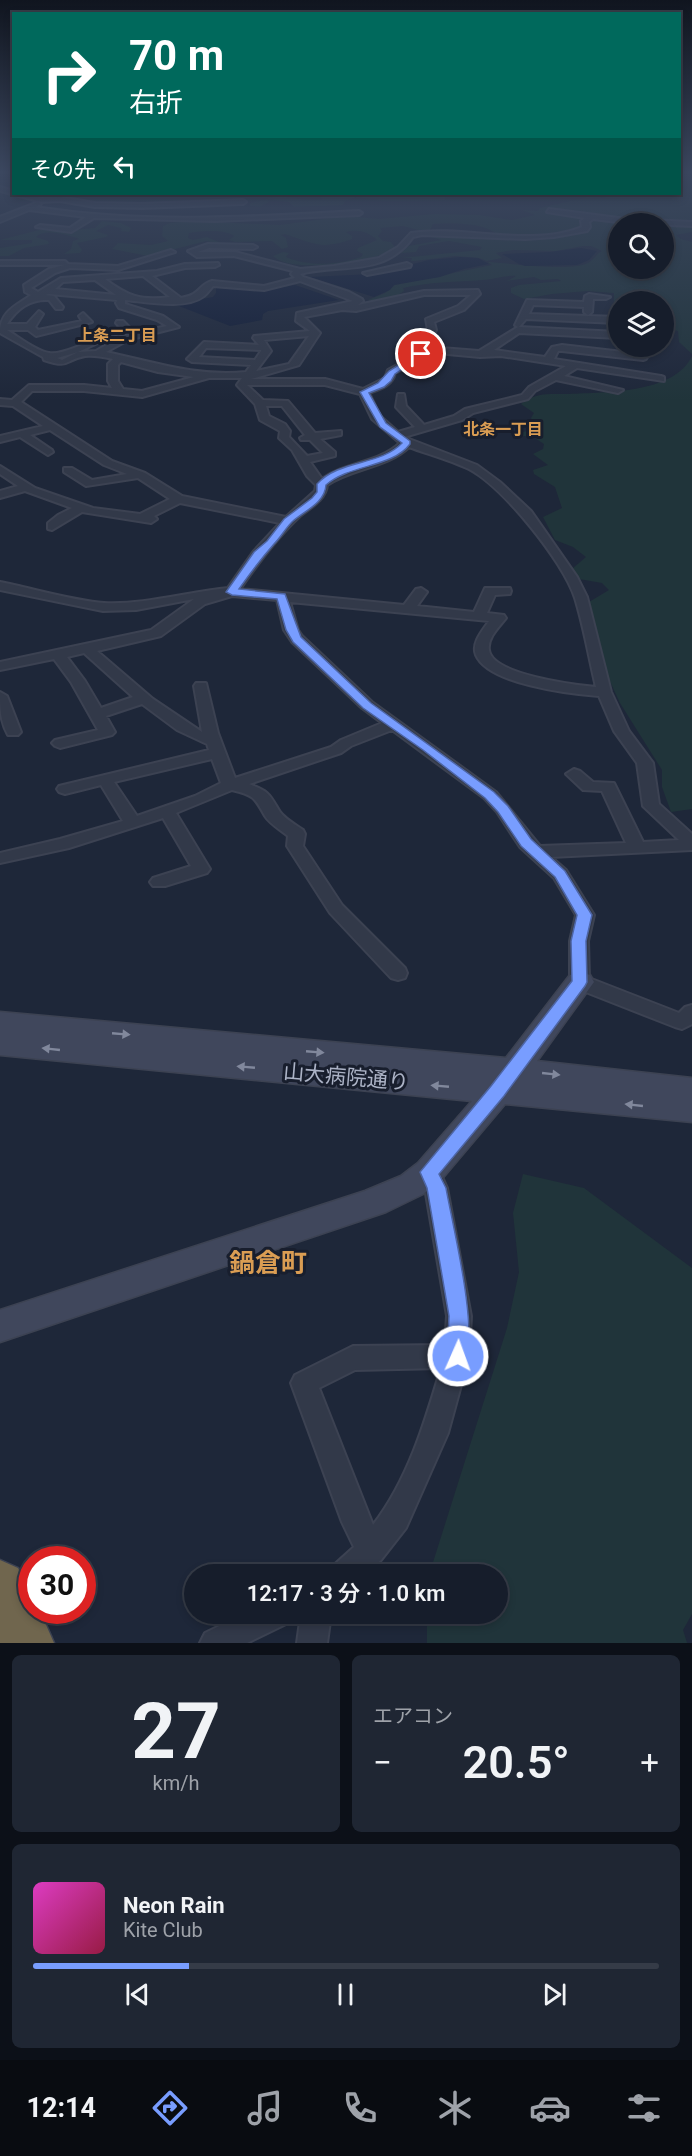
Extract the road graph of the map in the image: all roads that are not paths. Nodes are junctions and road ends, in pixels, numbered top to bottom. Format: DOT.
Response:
graph roads {
  1 [pos="199,248"];
  2 [pos="402,248"];
  3 [pos="171,252"];
  4 [pos="58,256"];
  5 [pos="23,257"];
  6 [pos="0,263"];
  7 [pos="279,264"];
  8 [pos="407,265"];
  9 [pos="70,266"];
  10 [pos="143,273"];
  11 [pos="299,275"];
  12 [pos="95,276"];
  13 [pos="48,291"];
  14 [pos="37,296"];
  15 [pos="606,297"];
  16 [pos="122,298"];
  17 [pos="158,301"];
  18 [pos="588,305"];
  19 [pos="59,307"];
  20 [pos="333,307"];
  21 [pos="39,314"];
  22 [pos="83,316"];
  23 [pos="522,316"];
  24 [pos="588,319"];
  25 [pos="608,320"];
  26 [pos="120,324"];
  27 [pos="0,327"];
  28 [pos="30,327"];
  29 [pos="517,330"];
  30 [pos="316,333"];
  31 [pos="608,335"];
  32 [pos="97,339"];
  33 [pos="114,342"];
  34 [pos="266,348"];
  35 [pos="424,349"];
  36 [pos="485,352"];
  37 [pos="608,353"];
  38 [pos="96,355"];
  39 [pos="50,356"];
  40 [pos="120,358"];
  41 [pos="549,359"];
  42 [pos="62,362"];
  43 [pos="101,365"];
  44 [pos="576,365"];
  45 [pos="227,369"];
  46 [pos="46,370"];
  47 [pos="249,373"];
  48 [pos="617,373"];
  49 [pos="209,376"];
  50 [pos="557,377"];
  51 [pos="662,379"];
  52 [pos="316,382"];
  53 [pos="598,386"];
  54 [pos="618,390"];
  55 [pos="364,392"];
  56 [pos="117,393"];
  57 [pos="401,396"];
  58 [pos="0,402"];
  59 [pos="15,403"];
  60 [pos="260,403"];
  61 [pos="280,403"];
  62 [pos="51,427"];
  63 [pos="420,428"];
  64 [pos="337,433"];
  65 [pos="22,434"];
  66 [pos="312,437"];
  67 [pos="0,439"];
  68 [pos="402,439"];
  69 [pos="289,441"];
  70 [pos="48,452"];
  71 [pos="305,460"];
  72 [pos="0,470"];
  73 [pos="68,470"];
  74 [pos="141,475"];
  75 [pos="322,484"];
  76 [pos="26,487"];
  77 [pos="0,495"];
  78 [pos="178,499"];
  79 [pos="81,508"];
  80 [pos="288,521"];
  81 [pos="52,526"];
  82 [pos="0,586"];
  83 [pos="505,591"];
  84 [pos="232,592"];
  85 [pos="421,592"];
  86 [pos="282,596"];
  87 [pos="407,610"];
  88 [pos="479,616"];
  89 [pos="87,649"];
  90 [pos="58,655"];
  91 [pos="0,666"];
  92 [pos="201,686"];
  93 [pos="604,692"];
  94 [pos="0,696"];
  95 [pos="145,698"];
  96 [pos="98,714"];
  97 [pos="394,724"];
  98 [pos="13,732"];
  99 [pos="60,743"];
  100 [pos="216,748"];
  101 [pos="574,774"];
  102 [pos="105,780"];
  103 [pos="230,785"];
  104 [pos="65,789"];
  105 [pos="167,811"];
  106 [pos="133,823"];
  107 [pos="692,844"];
  108 [pos="637,847"];
  109 [pos="536,852"];
  110 [pos="0,858"];
  111 [pos="159,882"];
  112 [pos="398,973"];
  113 [pos="580,982"];
  114 [pos="689,1022"];
  115 [pos="0,1023"];
  116 [pos="0,1044"];
  117 [pos="506,1080"];
  118 [pos="692,1090"];
  119 [pos="692,1110"];
  120 [pos="429,1172"];
  121 [pos="0,1326"];
  122 [pos="458,1356"];
  123 [pos="371,1550"];
  124 [pos="356,1564"];
  125 [pos="0,1586"];
  126 [pos="255,1624"];
  127 [pos="315,1624"];
  128 [pos="27,1643"];
  129 [pos="215,1643"];
  130 [pos="312,1643"];
  1 -- 7 [label="street"];
  2 -- 11 [label="street"];
  3 -- 9 [label="street"];
  4 -- 5 [label="street"];
  5 -- 6 [label="street"];
  5 -- 9 [label="street"];
  7 -- 10 [label="street"];
  7 -- 11 [label="street"];
  8 -- 11 [label="street"];
  9 -- 14 [label="street"];
  10 -- 12 [label="street"];
  10 -- 17 [label="street"];
  11 -- 17 [label="street"];
  11 -- 20 [label="street"];
  12 -- 13 [label="street"];
  12 -- 16 [label="street"];
  13 -- 14 [label="street"];
  13 -- 16 [label="street"];
  14 -- 19 [label="street"];
  14 -- 27 [label="street"];
  15 -- 18 [label="street"];
  16 -- 17 [label="street"];
  16 -- 33 [label="street"];
  18 -- 23 [label="street"];
  18 -- 24 [label="street"];
  20 -- 30 [label="street"];
  20 -- 35 [label="street"];
  21 -- 28 [label="street"];
  22 -- 28 [label="street"];
  23 -- 24 [label="street"];
  23 -- 29 [label="street"];
  24 -- 25 [label="street"];
  26 -- 32 [label="street"];
  27 -- 28 [label="street"];
  27 -- 39 [label="street"];
  29 -- 31 [label="street"];
  29 -- 36 [label="street"];
  30 -- 34 [label="street"];
  30 -- 47 [label="street"];
  32 -- 33 [label="street"];
  32 -- 39 [label="street"];
  33 -- 38 [label="street"];
  34 -- 47 [label="street"];
  34 -- 47 [label="street"];
  35 -- 36 [label="street"];
  35 -- 55 [label="street"];
  36 -- 41 [label="street"];
  37 -- 41 [label="street"];
  38 -- 40 [label="street"];
  38 -- 42 [label="street"];
  39 -- 42 [label="street"];
  40 -- 49 [label="street"];
  40 -- 56 [label="street"];
  41 -- 44 [label="street"];
  42 -- 43 [label="street"];
  42 -- 46 [label="street"];
  44 -- 48 [label="street"];
  44 -- 50 [label="street"];
  45 -- 47 [label="street"];
  47 -- 49 [label="street"];
  47 -- 52 [label="street"];
  47 -- 60 [label="street"];
  48 -- 51 [label="street"];
  48 -- 53 [label="street"];
  49 -- 56 [label="street"];
  50 -- 53 [label="street"];
  50 -- 63 [label="street"];
  52 -- 55 [label="street"];
  52 -- 61 [label="street"];
  53 -- 54 [label="street"];
  55 -- 68 [label="street"];
  56 -- 59 [label="street"];
  57 -- 63 [label="street"];
  58 -- 59 [label="street"];
  59 -- 62 [label="street"];
  60 -- 61 [label="street"];
  60 -- 69 [label="street"];
  61 -- 66 [label="street"];
  62 -- 65 [label="street"];
  62 -- 74 [label="street"];
  63 -- 68 [label="street"];
  64 -- 66 [label="street"];
  65 -- 67 [label="street"];
  65 -- 70 [label="street"];
  66 -- 69 [label="street"];
  66 -- 71 [label="street"];
  68 -- 75 [label="street"];
  68 -- 93 [label="street"];
  69 -- 71 [label="street"];
  71 -- 75 [label="street"];
  72 -- 76 [label="street"];
  73 -- 74 [label="street"];
  74 -- 78 [label="street"];
  75 -- 80 [label="street"];
  76 -- 77 [label="street"];
  76 -- 79 [label="street"];
  78 -- 79 [label="street"];
  78 -- 80 [label="street"];
  79 -- 81 [label="street"];
  80 -- 84 [label="street"];
  82 -- 84 [label="street"];
  83 -- 88 [label="street"];
  84 -- 86 [label="street"];
  84 -- 89 [label="street"];
  85 -- 87 [label="street"];
  86 -- 87 [label="street"];
  86 -- 97 [label="street"];
  87 -- 88 [label="street"];
  88 -- 93 [label="street"];
  89 -- 90 [label="street"];
  89 -- 95 [label="street"];
  90 -- 91 [label="street"];
  90 -- 96 [label="street"];
  92 -- 100 [label="street"];
  93 -- 107 [label="street"];
  94 -- 98 [label="street"];
  95 -- 96 [label="street"];
  95 -- 100 [label="street"];
  96 -- 99 [label="street"];
  97 -- 103 [label="street"];
  97 -- 109 [label="street"];
  100 -- 102 [label="street"];
  100 -- 103 [label="street"];
  101 -- 108 [label="street"];
  102 -- 104 [label="street"];
  102 -- 106 [label="street"];
  103 -- 105 [label="street"];
  103 -- 112 [label="street"];
  105 -- 106 [label="street"];
  105 -- 111 [label="street"];
  106 -- 110 [label="street"];
  107 -- 108 [label="street"];
  108 -- 109 [label="street"];
  109 -- 113 [label="street"];
  113 -- 114 [label="street"];
  113 -- 117 [label="street"];
  115 -- 117 [label="street, 山大病院通り, one-way"];
  117 -- 116 [label="street, 山大病院通り, one-way"];
  117 -- 118 [label="street, 山大病院通り, one-way"];
  119 -- 117 [label="street, 山大病院通り, one-way"];
  117 -- 120 [label="street"];
  120 -- 121 [label="street"];
  120 -- 122 [label="street"];
  122 -- 123 [label="street"];
  122 -- 123 [label="street"];
  123 -- 124 [label="street"];
  125 -- 128 [label="highway"];
  126 -- 129 [label="street"];
  127 -- 130 [label="street"];
}
